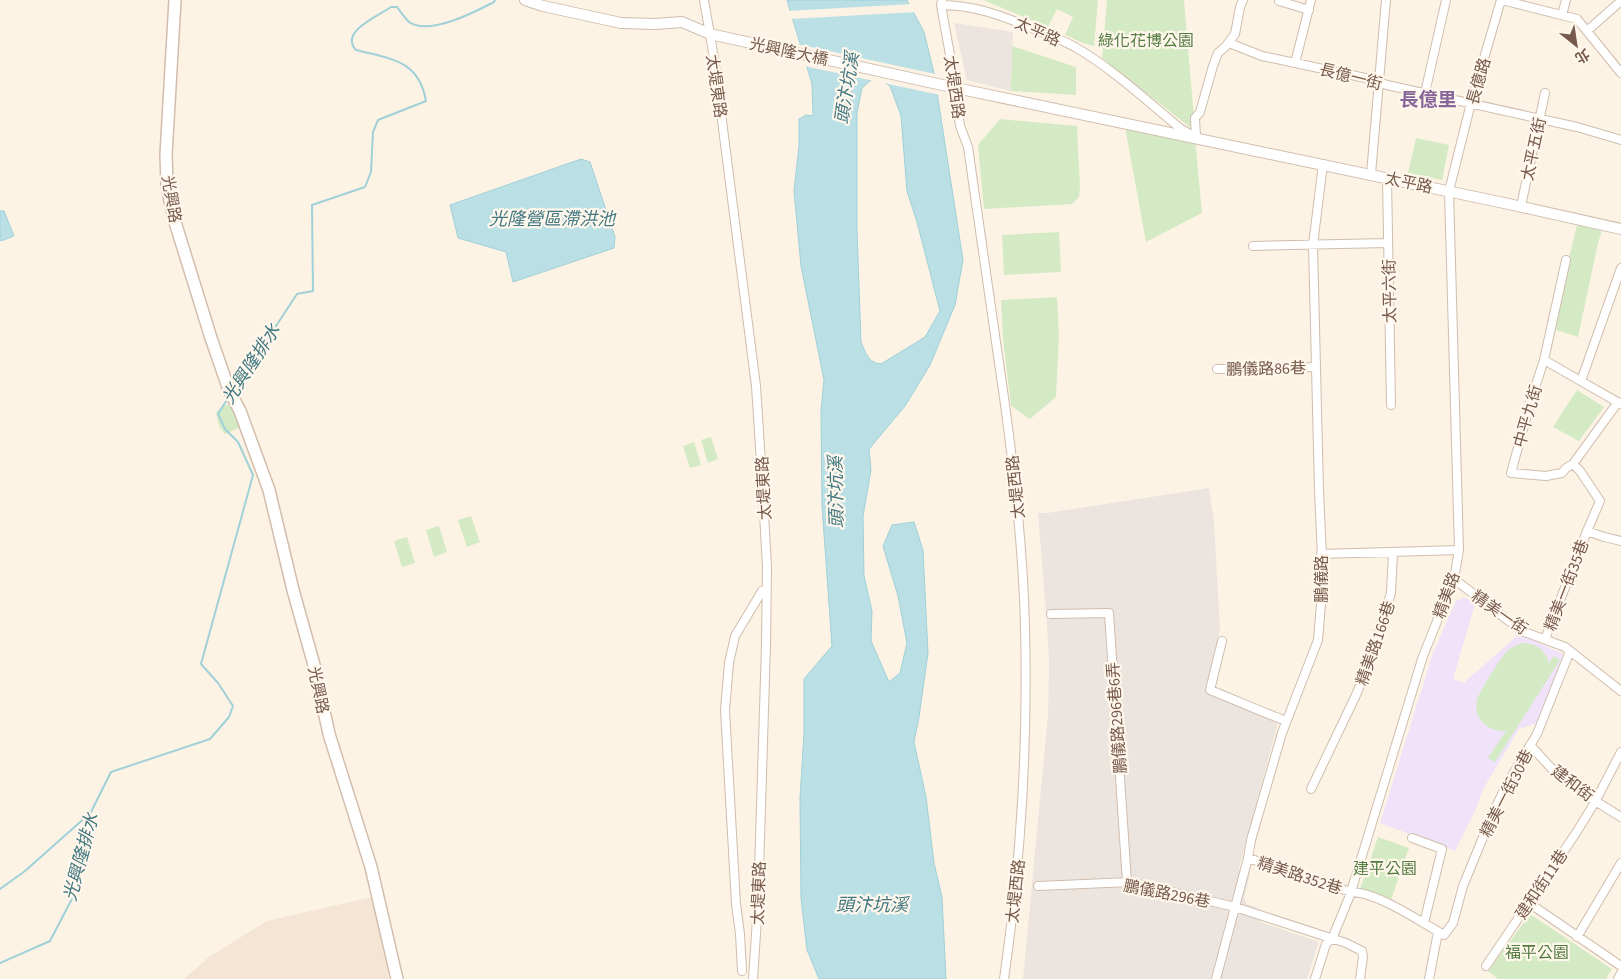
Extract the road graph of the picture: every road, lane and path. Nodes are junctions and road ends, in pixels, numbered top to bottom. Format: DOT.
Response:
graph roads {
  1 [pos="175,0"];
  2 [pos="525,0"];
  3 [pos="704,0"];
  4 [pos="1243,0"];
  5 [pos="1279,0"];
  6 [pos="1311,0"];
  7 [pos="1386,0"];
  8 [pos="1446,0"];
  9 [pos="1502,0"];
  10 [pos="1566,0"];
  11 [pos="1621,1"];
  12 [pos="942,2"];
  13 [pos="1309,10"];
  14 [pos="1562,14"];
  15 [pos="1588,30"];
  16 [pos="710,34"];
  17 [pos="1229,42"];
  18 [pos="1295,63"];
  19 [pos="1621,73"];
  20 [pos="1379,83"];
  21 [pos="956,88"];
  22 [pos="1546,92"];
  23 [pos="1425,93"];
  24 [pos="1471,103"];
  25 [pos="1539,118"];
  26 [pos="1196,137"];
  27 [pos="1621,140"];
  28 [pos="1323,164"];
  29 [pos="1371,174"];
  30 [pos="1387,178"];
  31 [pos="1448,191"];
  32 [pos="1521,206"];
  33 [pos="1621,229"];
  34 [pos="1388,242"];
  35 [pos="1313,245"];
  36 [pos="1253,246"];
  37 [pos="1566,260"];
  38 [pos="1621,268"];
  39 [pos="1544,360"];
  40 [pos="1316,367"];
  41 [pos="1217,369"];
  42 [pos="1581,381"];
  43 [pos="1619,403"];
  44 [pos="1391,405"];
  45 [pos="1573,464"];
  46 [pos="1587,531"];
  47 [pos="1621,540"];
  48 [pos="1459,550"];
  49 [pos="1393,552"];
  50 [pos="1321,554"];
  51 [pos="1454,579"];
  52 [pos="762,591"];
  53 [pos="1051,614"];
  54 [pos="1546,639"];
  55 [pos="1222,641"];
  56 [pos="1570,651"];
  57 [pos="1621,691"];
  58 [pos="1286,720"];
  59 [pos="1530,745"];
  60 [pos="1621,752"];
  61 [pos="1311,788"];
  62 [pos="1595,802"];
  63 [pos="1621,817"];
  64 [pos="1412,838"];
  65 [pos="1248,858"];
  66 [pos="1621,863"];
  67 [pos="1127,882"];
  68 [pos="1038,886"];
  69 [pos="1351,892"];
  70 [pos="1529,904"];
  71 [pos="1235,907"];
  72 [pos="1424,923"];
  73 [pos="1441,933"];
  74 [pos="1577,937"];
  75 [pos="1332,939"];
  76 [pos="1486,966"];
  77 [pos="1621,966"];
  78 [pos="742,971"];
  79 [pos="1621,973"];
  80 [pos="1432,977"];
  81 [pos="397,979"];
  82 [pos="753,979"];
  83 [pos="1004,979"];
  84 [pos="1216,979"];
  85 [pos="1315,979"];
  86 [pos="1360,979"];
  87 [pos="1618,979"];
  1 -- 81 [label="main road, 光興路"];
  2 -- 16 [label="street, 光興隆大橋"];
  3 -- 16 [label="street, 太堤東路"];
  4 -- 17 [label="street"];
  5 -- 13 [label="street"];
  6 -- 13 [label="street"];
  7 -- 20 [label="street"];
  8 -- 23 [label="street"];
  9 -- 14 [label="street"];
  9 -- 24 [label="street, 長億路"];
  10 -- 14 [label="street"];
  11 -- 15 [label="street"];
  12 -- 21 [label="street, 太堤西路"];
  12 -- 26 [label="street, 太平路"];
  13 -- 18 [label="street"];
  14 -- 15 [label="street"];
  15 -- 19 [label="street"];
  16 -- 21 [label="street, 光興隆大橋"];
  16 -- 82 [label="street, 太堤東路"];
  17 -- 18 [label="street, 長億一街"];
  17 -- 26 [label="street"];
  18 -- 20 [label="street, 長億一街"];
  20 -- 23 [label="street, 長億一街"];
  20 -- 29 [label="street"];
  21 -- 26 [label="street, 太平路"];
  21 -- 83 [label="street, 太堤西路"];
  22 -- 25 [label="street, 太平五街"];
  23 -- 24 [label="street, 長億一街"];
  24 -- 25 [label="street, 長億一街"];
  24 -- 31 [label="street, 長億路"];
  25 -- 27 [label="street, 長億一街"];
  25 -- 32 [label="street, 太平五街"];
  26 -- 28 [label="street, 太平路"];
  28 -- 29 [label="street, 太平路"];
  28 -- 35 [label="street, 鵬儀路"];
  29 -- 30 [label="street, 太平路"];
  30 -- 31 [label="street, 太平路"];
  30 -- 34 [label="street, 太平六街"];
  31 -- 32 [label="street, 太平路"];
  31 -- 48 [label="street, 精美路"];
  32 -- 33 [label="street, 太平路"];
  34 -- 35 [label="street"];
  34 -- 44 [label="street, 太平六街"];
  35 -- 36 [label="street"];
  35 -- 40 [label="street, 鵬儀路"];
  37 -- 39 [label="street, 中平九街"];
  38 -- 42 [label="street"];
  39 -- 42 [label="street, 中平九街"];
  39 -- 45 [label="street, 中平九街"];
  40 -- 41 [label="street, 鵬儀路86巷"];
  40 -- 50 [label="street, 鵬儀路"];
  42 -- 43 [label="street, 中平九街"];
  43 -- 45 [label="street"];
  45 -- 46 [label="street, 精美一街35巷"];
  46 -- 47 [label="street"];
  46 -- 54 [label="street, 精美一街35巷"];
  48 -- 49 [label="street"];
  48 -- 51 [label="street, 精美路"];
  49 -- 50 [label="street"];
  49 -- 61 [label="street, 精美路166巷"];
  50 -- 58 [label="street, 鵬儀路"];
  51 -- 54 [label="street, 精美一街"];
  51 -- 69 [label="street, 精美路"];
  52 -- 78 [label="street"];
  53 -- 67 [label="street, 鵬儀路296巷6弄"];
  54 -- 56 [label="street, 精美一街"];
  55 -- 58 [label="street"];
  56 -- 57 [label="street, 精美一街"];
  56 -- 59 [label="street, 精美一街30巷"];
  58 -- 65 [label="street, 鵬儀路"];
  59 -- 62 [label="street, 建和街"];
  59 -- 73 [label="street, 精美一街30巷"];
  60 -- 62 [label="street, 建和街11巷"];
  62 -- 63 [label="street, 建和街"];
  62 -- 70 [label="street, 建和街11巷"];
  64 -- 72 [label="street"];
  65 -- 69 [label="street, 精美路352巷"];
  65 -- 71 [label="street, 鵬儀路"];
  66 -- 74 [label="street"];
  67 -- 68 [label="street, 鵬儀路296巷"];
  67 -- 71 [label="street, 鵬儀路296巷"];
  69 -- 72 [label="street, 精美路352巷"];
  69 -- 75 [label="street, 精美路"];
  70 -- 74 [label="street"];
  70 -- 76 [label="street, 建和街11巷"];
  71 -- 75 [label="street, 鵬儀路296巷"];
  71 -- 84 [label="street, 鵬儀路"];
  72 -- 73 [label="street, 精美路352巷"];
  73 -- 80 [label="street, 精美一街30巷"];
  74 -- 77 [label="street"];
  75 -- 85 [label="street, 精美路"];
  75 -- 86 [label="street, 鵬儀路296巷"];
  79 -- 87 [label="street"];
}
